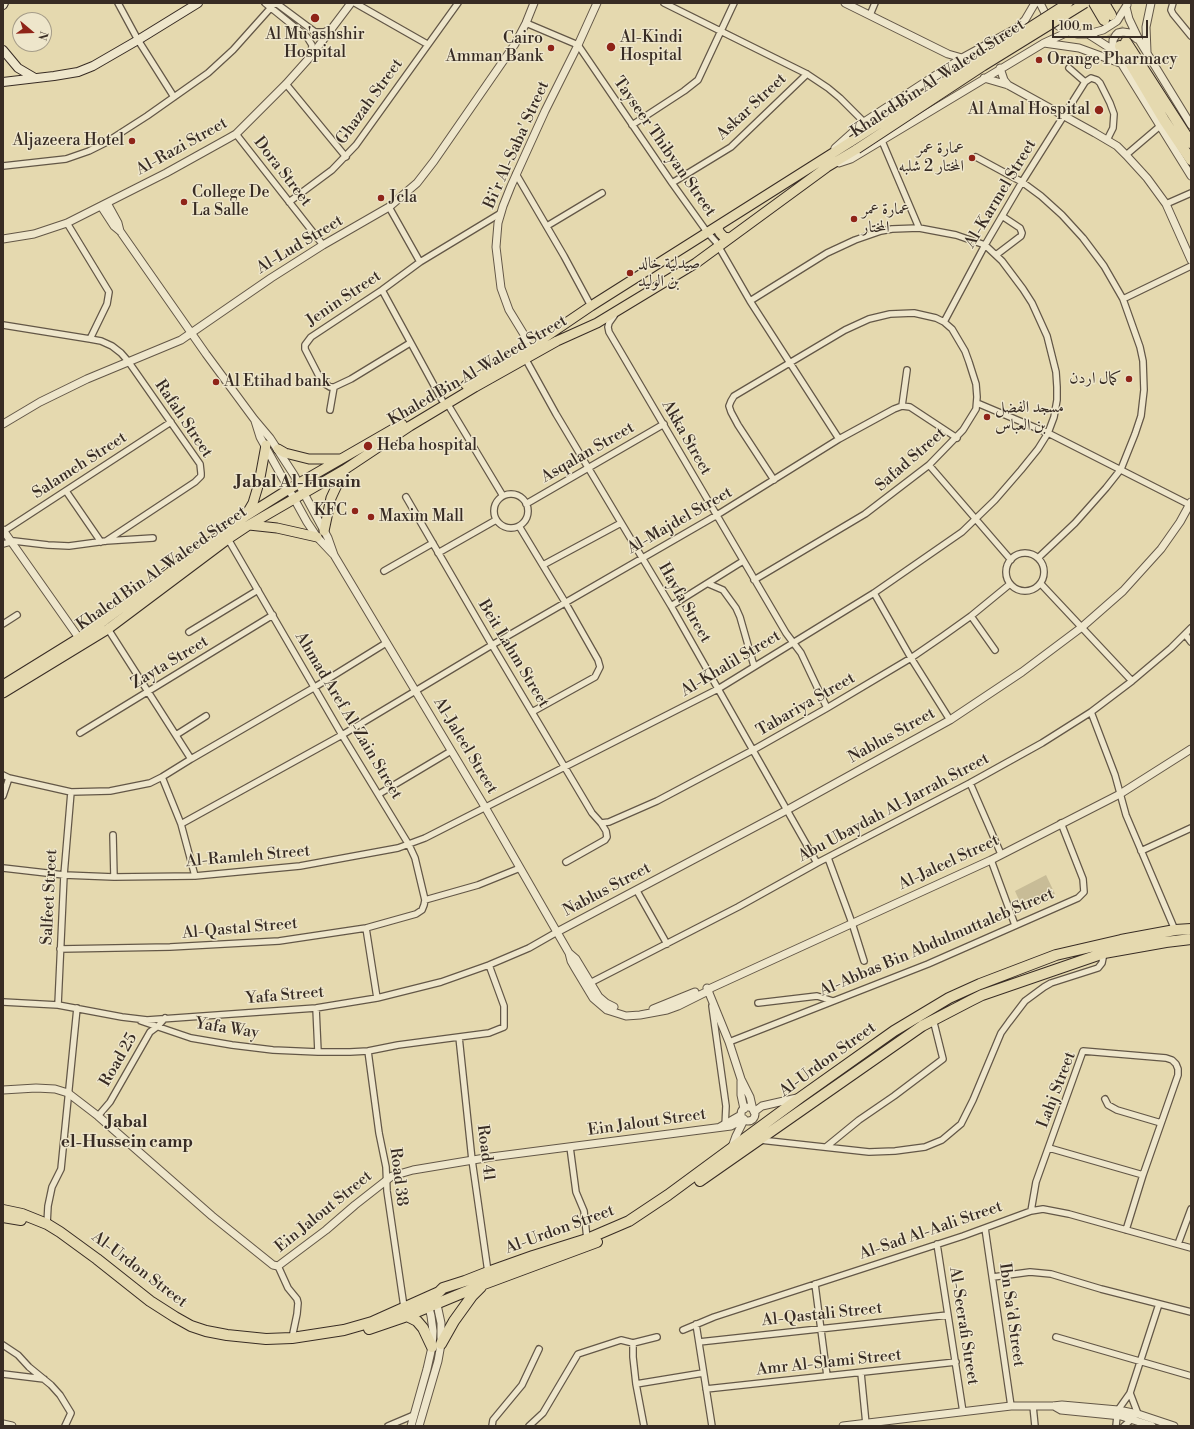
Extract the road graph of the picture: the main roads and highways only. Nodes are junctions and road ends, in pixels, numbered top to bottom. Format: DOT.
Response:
graph roads {
  1 [pos="198,3"];
  2 [pos="1068,3"];
  3 [pos="1085,3"];
  4 [pos="1094,3"];
  5 [pos="1104,3"];
  6 [pos="3,50"];
  7 [pos="35,78"];
  8 [pos="3,82"];
  9 [pos="1191,143"];
  10 [pos="855,145"];
  11 [pos="1191,160"];
  12 [pos="824,164"];
  13 [pos="719,225"];
  14 [pos="729,238"];
  15 [pos="590,306"];
  16 [pos="597,323"];
  17 [pos="445,401"];
  18 [pos="266,445"];
  19 [pos="278,449"];
  20 [pos="340,459"];
  21 [pos="344,470"];
  22 [pos="246,516"];
  23 [pos="249,525"];
  24 [pos="3,687"];
  25 [pos="1191,929"];
  26 [pos="1191,939"];
  27 [pos="987,981"];
  28 [pos="991,993"];
  29 [pos="3,1210"];
  30 [pos="3,1217"];
  31 [pos="484,1284"];
  32 [pos="432,1300"];
  33 [pos="405,1311"];
  1 -- 7 [label="main road"];
  2 -- 10 [label="main road, Khaled Bin Al-Waleed Street, bridge"];
  3 -- 10 [label="main road, Khaled Bin Al-Waleed Street, bridge"];
  4 -- 5 [label="highway"];
  6 -- 7 [label="main road"];
  7 -- 8 [label="main road"];
  9 -- 11 [label="highway"];
  10 -- 12 [label="main road, Khaled Bin Al-Waleed Street"];
  12 -- 13 [label="main road, Khaled Bin Al-Waleed Street"];
  12 -- 14 [label="main road, Khaled Bin Al-Waleed Street"];
  13 -- 14 [label="main road"];
  13 -- 15 [label="main road, Khaled Bin Al-Waleed Street"];
  14 -- 16 [label="main road, Khaled Bin Al-Waleed Street"];
  15 -- 16 [label="main road"];
  15 -- 17 [label="main road, Khaled Bin Al-Waleed Street"];
  16 -- 17 [label="main road, Khaled Bin Al-Waleed Street"];
  17 -- 20 [label="main road, Khaled Bin Al-Waleed Street"];
  17 -- 21 [label="main road, Khaled Bin Al-Waleed Street"];
  18 -- 22 [label="main road"];
  19 -- 20 [label="main road"];
  20 -- 22 [label="main road, Khaled Bin Al-Waleed Street"];
  21 -- 23 [label="main road, Khaled Bin Al-Waleed Street"];
  21 -- 23 [label="main road"];
  22 -- 24 [label="main road, Khaled Bin Al-Waleed Street"];
  23 -- 24 [label="main road, Khaled Bin Al-Waleed Street"];
  25 -- 27 [label="highway, Al-Urdon Street"];
  26 -- 28 [label="highway, Al-Urdon Street"];
  27 -- 28 [label="highway"];
  27 -- 32 [label="highway, Al-Urdon Street"];
  28 -- 31 [label="highway, Al-Urdon Street"];
  29 -- 33 [label="highway, Al-Urdon Street"];
  30 -- 33 [label="highway, Al-Urdon Street"];
  31 -- 32 [label="highway, Al-Urdon Street"];
  31 -- 33 [label="highway"];
  32 -- 33 [label="highway, Al-Urdon Street"];
}
